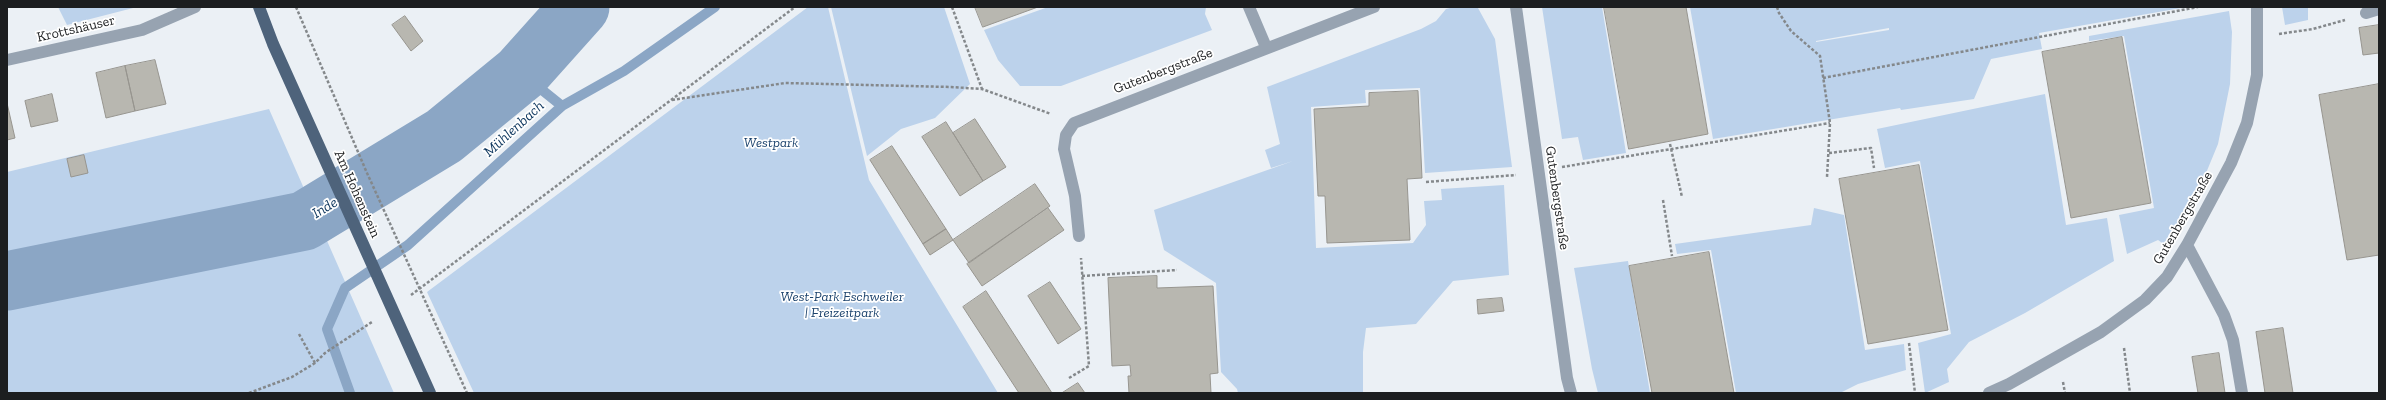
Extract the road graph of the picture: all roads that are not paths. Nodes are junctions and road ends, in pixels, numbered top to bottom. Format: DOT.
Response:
graph roads {
  1 [pos="195,7"];
  2 [pos="259,7"];
  3 [pos="1249,7"];
  4 [pos="1374,7"];
  5 [pos="1516,7"];
  6 [pos="2257,7"];
  7 [pos="2379,9"];
  8 [pos="2366,14"];
  9 [pos="1266,47"];
  10 [pos="7,60"];
  11 [pos="1079,236"];
  12 [pos="2187,245"];
  13 [pos="430,393"];
  14 [pos="1572,393"];
  15 [pos="1990,393"];
  16 [pos="2242,393"];
  1 -- 10 [label="street, Krottshäuser"];
  2 -- 13 [label="main road, Am Hohenstein, bridge"];
  3 -- 9 [label="street"];
  4 -- 9 [label="street, Gutenbergstraße"];
  5 -- 14 [label="street, Gutenbergstraße"];
  6 -- 12 [label="street, Gutenbergstraße"];
  7 -- 8 [label="street"];
  9 -- 11 [label="street, Gutenbergstraße"];
  12 -- 15 [label="street, Gutenbergstraße"];
  12 -- 16 [label="street"];
}
